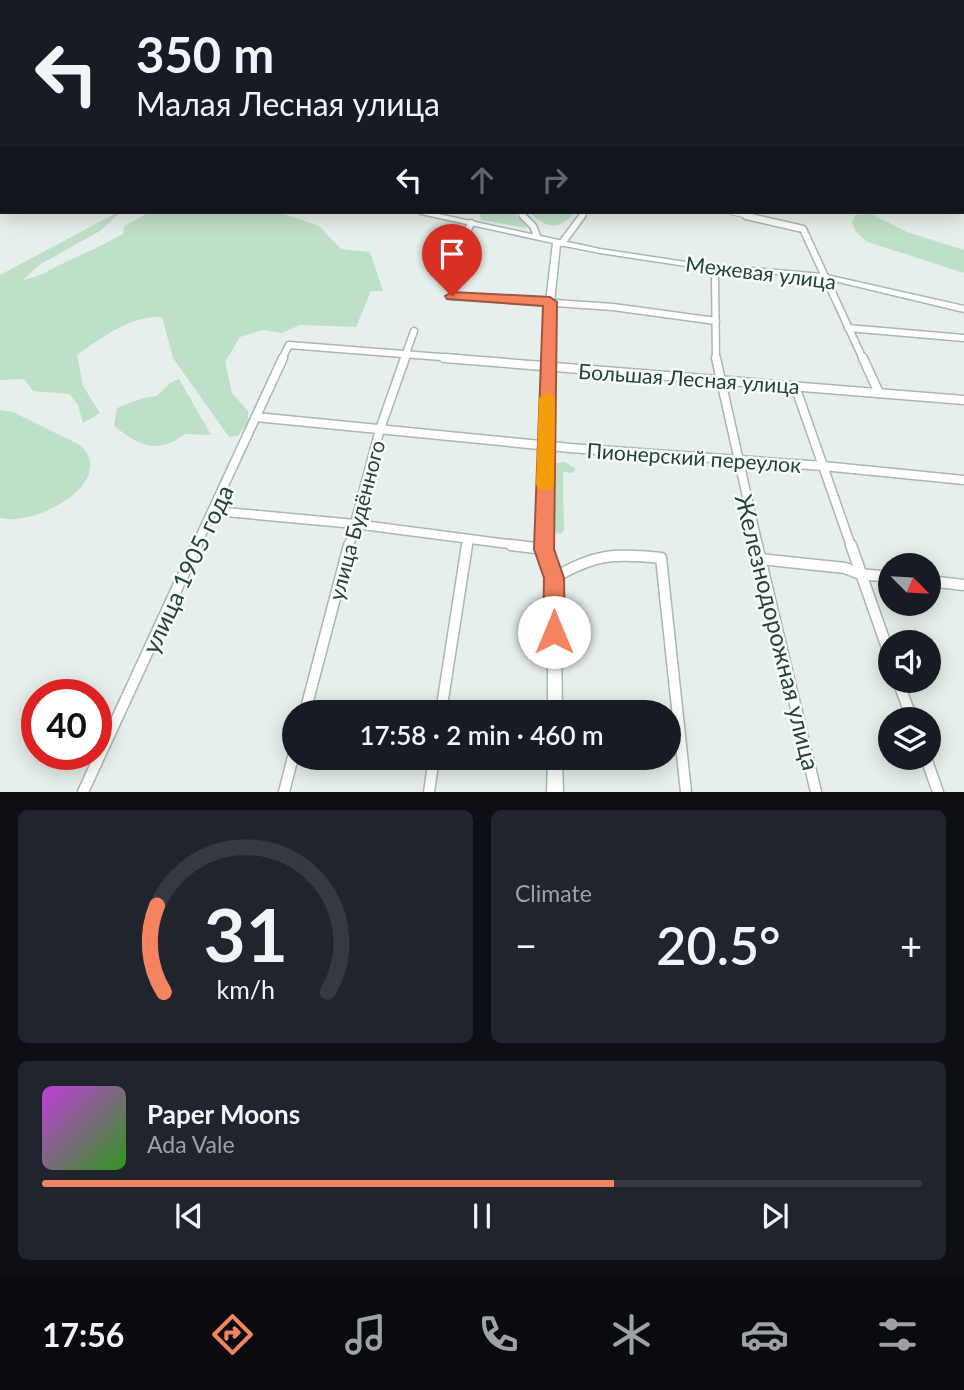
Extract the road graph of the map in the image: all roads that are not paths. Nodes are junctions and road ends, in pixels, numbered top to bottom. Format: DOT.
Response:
graph roads {
  1 [pos="430,214"];
  2 [pos="521,214"];
  3 [pos="583,214"];
  4 [pos="742,214"];
  5 [pos="471,223"];
  6 [pos="537,236"];
  7 [pos="560,242"];
  8 [pos="459,249"];
  9 [pos="711,266"];
  10 [pos="822,276"];
  11 [pos="452,296"];
  12 [pos="550,302"];
  13 [pos="964,309"];
  14 [pos="716,321"];
  15 [pos="848,328"];
  16 [pos="414,331"];
  17 [pos="964,338"];
  18 [pos="289,345"];
  19 [pos="406,357"];
  20 [pos="548,368"];
  21 [pos="718,378"];
  22 [pos="795,386"];
  23 [pos="879,393"];
  24 [pos="964,400"];
  25 [pos="256,417"];
  26 [pos="380,429"];
  27 [pos="546,444"];
  28 [pos="736,460"];
  29 [pos="823,466"];
  30 [pos="964,480"];
  31 [pos="215,511"];
  32 [pos="355,524"];
  33 [pos="468,540"];
  34 [pos="544,549"];
  35 [pos="760,559"];
  36 [pos="860,574"];
  37 [pos="878,576"];
  38 [pos="554,578"];
  39 [pos="942,582"];
  40 [pos="964,585"];
  41 [pos="880,630"];
  42 [pos="308,700"];
  43 [pos="443,700"];
  44 [pos="555,700"];
  45 [pos="290,770"];
  46 [pos="432,770"];
  47 [pos="555,770"];
  48 [pos="930,770"];
  49 [pos="83,792"];
  50 [pos="284,792"];
  51 [pos="429,792"];
  52 [pos="555,792"];
  53 [pos="686,792"];
  54 [pos="816,792"];
  55 [pos="938,792"];
  1 -- 5 [label="street, Межевая улица"];
  2 -- 6 [label="street"];
  3 -- 7 [label="street"];
  4 -- 10 [label="street"];
  5 -- 6 [label="street, Межевая улица"];
  5 -- 8 [label="street"];
  6 -- 7 [label="street, Межевая улица"];
  7 -- 9 [label="street, Межевая улица"];
  7 -- 12 [label="street"];
  9 -- 10 [label="street, Межевая улица"];
  9 -- 14 [label="street, Железнодорожная улица"];
  10 -- 13 [label="street, Межевая улица"];
  10 -- 15 [label="street"];
  11 -- 12 [label="street"];
  12 -- 14 [label="street"];
  12 -- 20 [label="street"];
  14 -- 21 [label="street, Железнодорожная улица"];
  15 -- 17 [label="street"];
  15 -- 23 [label="street"];
  16 -- 19 [label="street, улица Будённого"];
  18 -- 19 [label="street, Большая Лесная улица"];
  18 -- 25 [label="street, улица 1905 года"];
  19 -- 20 [label="street, Большая Лесная улица"];
  19 -- 26 [label="street, улица Будённого"];
  20 -- 21 [label="street, Большая Лесная улица"];
  20 -- 27 [label="street"];
  21 -- 22 [label="street, Большая Лесная улица"];
  21 -- 28 [label="street, Железнодорожная улица"];
  22 -- 23 [label="street, Большая Лесная улица"];
  22 -- 29 [label="street"];
  23 -- 24 [label="street, Большая Лесная улица"];
  25 -- 26 [label="street, Пионерский переулок"];
  25 -- 31 [label="street, улица 1905 года"];
  26 -- 27 [label="street, Пионерский переулок"];
  26 -- 32 [label="street, улица Будённого"];
  27 -- 28 [label="street, Пионерский переулок"];
  27 -- 34 [label="street"];
  28 -- 29 [label="street, Пионерский переулок"];
  28 -- 35 [label="street, Железнодорожная улица"];
  29 -- 30 [label="street, Пионерский переулок"];
  29 -- 36 [label="street"];
  31 -- 32 [label="street"];
  31 -- 49 [label="street, улица 1905 года"];
  32 -- 33 [label="street"];
  32 -- 42 [label="street, улица Будённого"];
  33 -- 34 [label="street"];
  33 -- 43 [label="street"];
  34 -- 38 [label="street"];
  35 -- 36 [label="street"];
  35 -- 54 [label="street, Железнодорожная улица"];
  36 -- 37 [label="street"];
  36 -- 41 [label="street"];
  38 -- 44 [label="street"];
  38 -- 53 [label="street"];
  39 -- 40 [label="street"];
  45 -- 50 [label="street"];
  46 -- 51 [label="street"];
  47 -- 52 [label="street"];
  48 -- 55 [label="street"];
}
